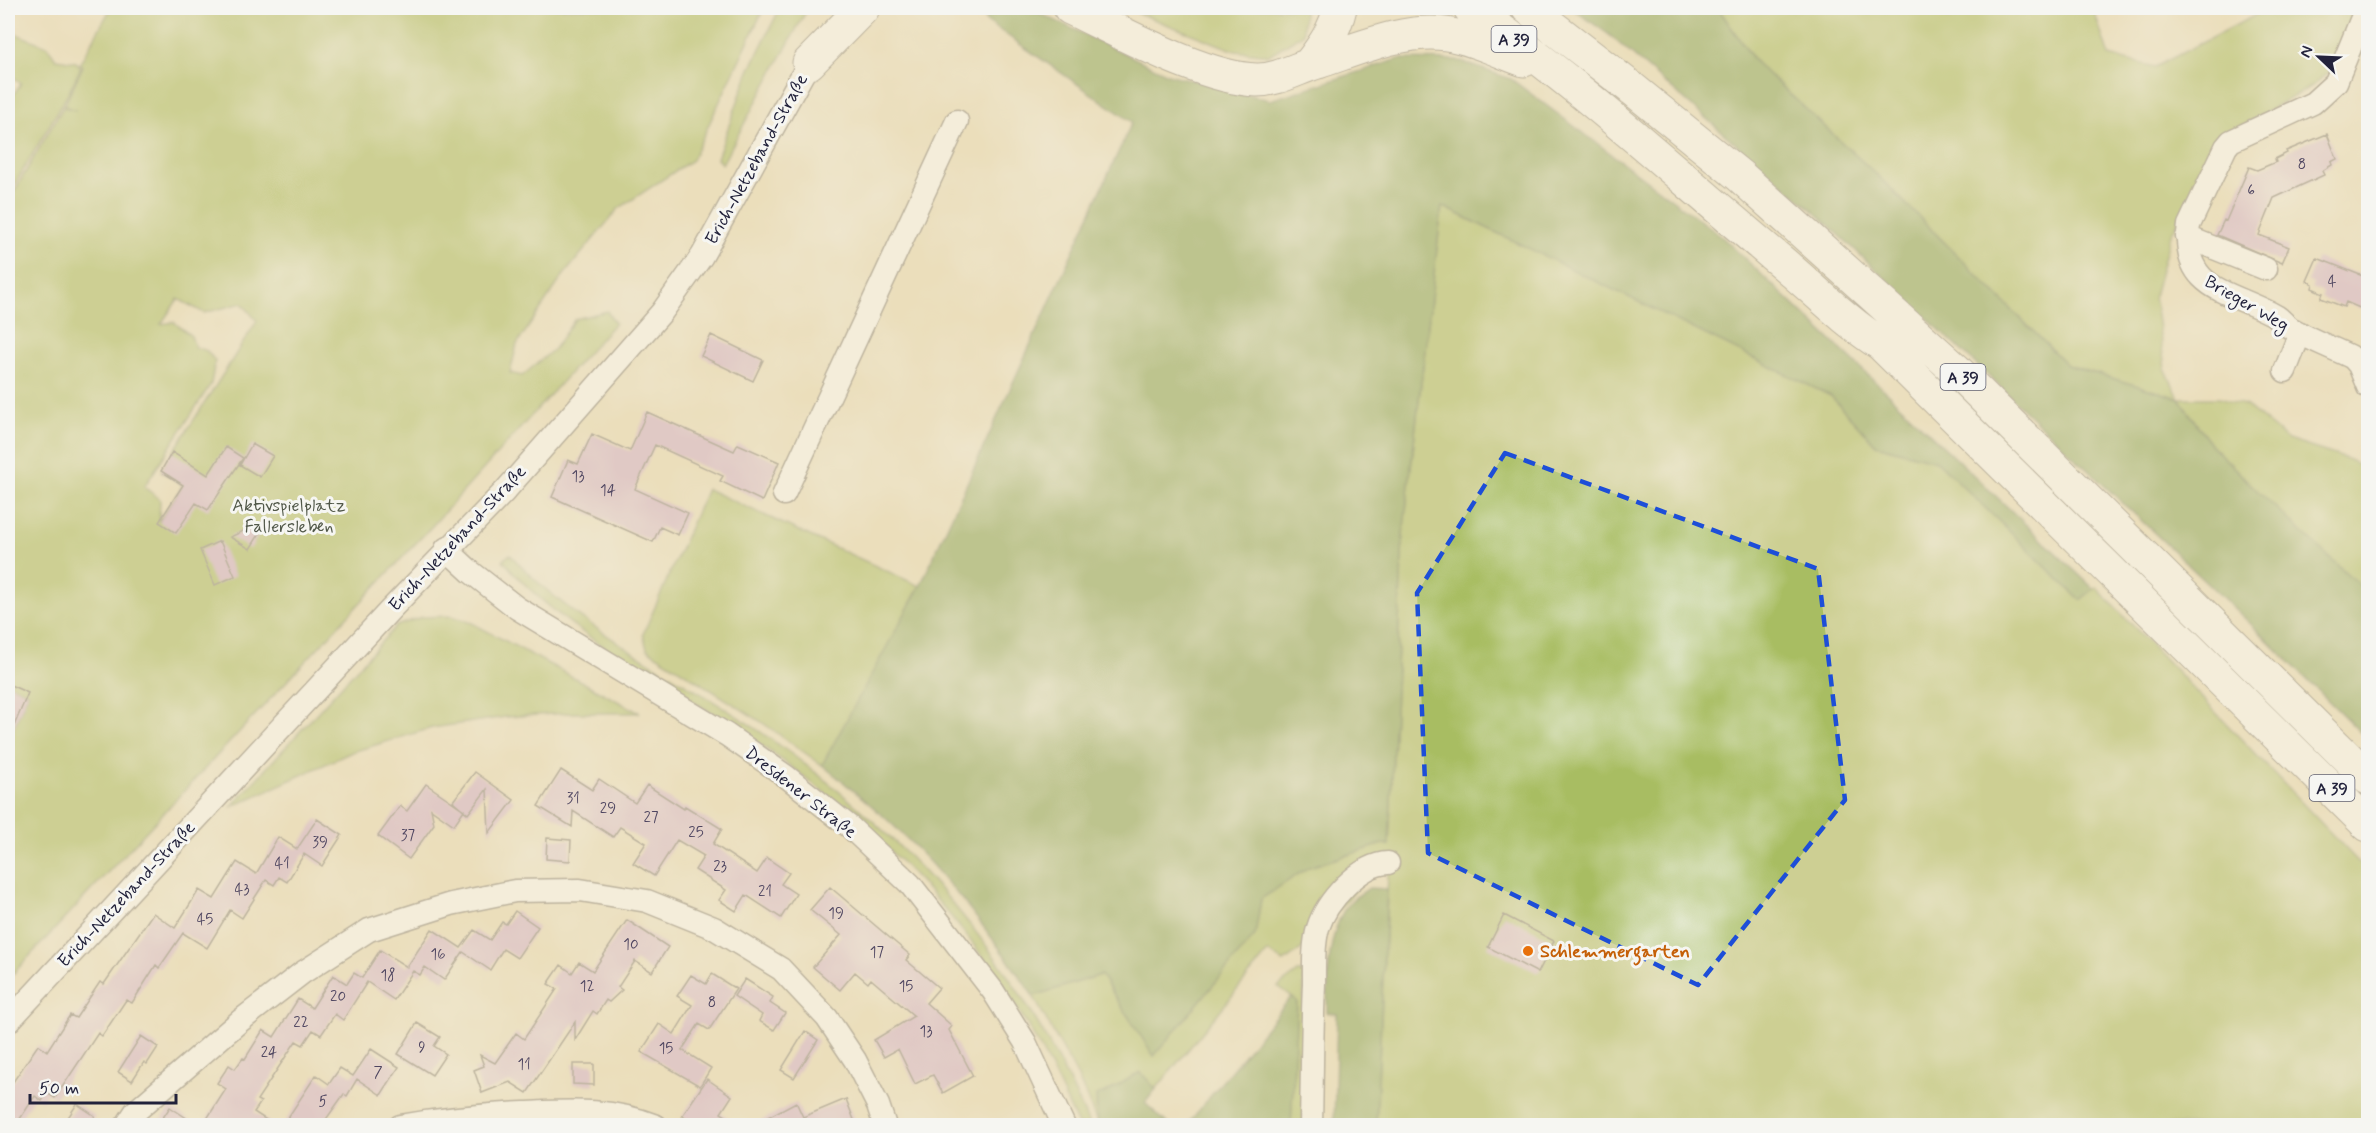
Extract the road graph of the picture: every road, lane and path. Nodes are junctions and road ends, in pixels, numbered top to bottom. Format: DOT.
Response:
graph roads {
  1 [pos="843,8"];
  2 [pos="863,8"];
  3 [pos="1070,8"];
  4 [pos="1340,8"];
  5 [pos="1470,8"];
  6 [pos="1528,8"];
  7 [pos="2366,8"];
  8 [pos="809,63"];
  9 [pos="1309,65"];
  10 [pos="1557,72"];
  11 [pos="957,121"];
  12 [pos="2187,237"];
  13 [pos="2266,269"];
  14 [pos="2300,333"];
  15 [pos="2285,371"];
  16 [pos="2368,387"];
  17 [pos="784,494"];
  18 [pos="446,549"];
  19 [pos="2368,778"];
  20 [pos="2368,825"];
  21 [pos="1388,863"];
  22 [pos="8,1022"];
  23 [pos="126,1125"];
  24 [pos="400,1125"];
  25 [pos="656,1125"];
  26 [pos="885,1125"];
  27 [pos="1064,1125"];
  28 [pos="1311,1125"];
  1 -- 8 [label="street, Erich-Netzeband-Straße"];
  2 -- 8 [label="highway"];
  3 -- 9 [label="highway"];
  4 -- 9 [label="highway"];
  5 -- 10 [label="highway, A 39"];
  6 -- 19 [label="highway, A 39"];
  7 -- 12 [label="street"];
  8 -- 18 [label="street, Erich-Netzeband-Straße"];
  9 -- 10 [label="highway"];
  10 -- 20 [label="highway, A 39"];
  11 -- 17 [label="street"];
  12 -- 13 [label="street"];
  12 -- 14 [label="street, Brieger Weg"];
  14 -- 15 [label="street"];
  14 -- 16 [label="street, Brieger Weg"];
  18 -- 22 [label="street, Erich-Netzeband-Straße"];
  18 -- 27 [label="street, Dresdener Straße"];
  21 -- 28 [label="street"];
  23 -- 26 [label="street"];
  24 -- 25 [label="street"];
}
